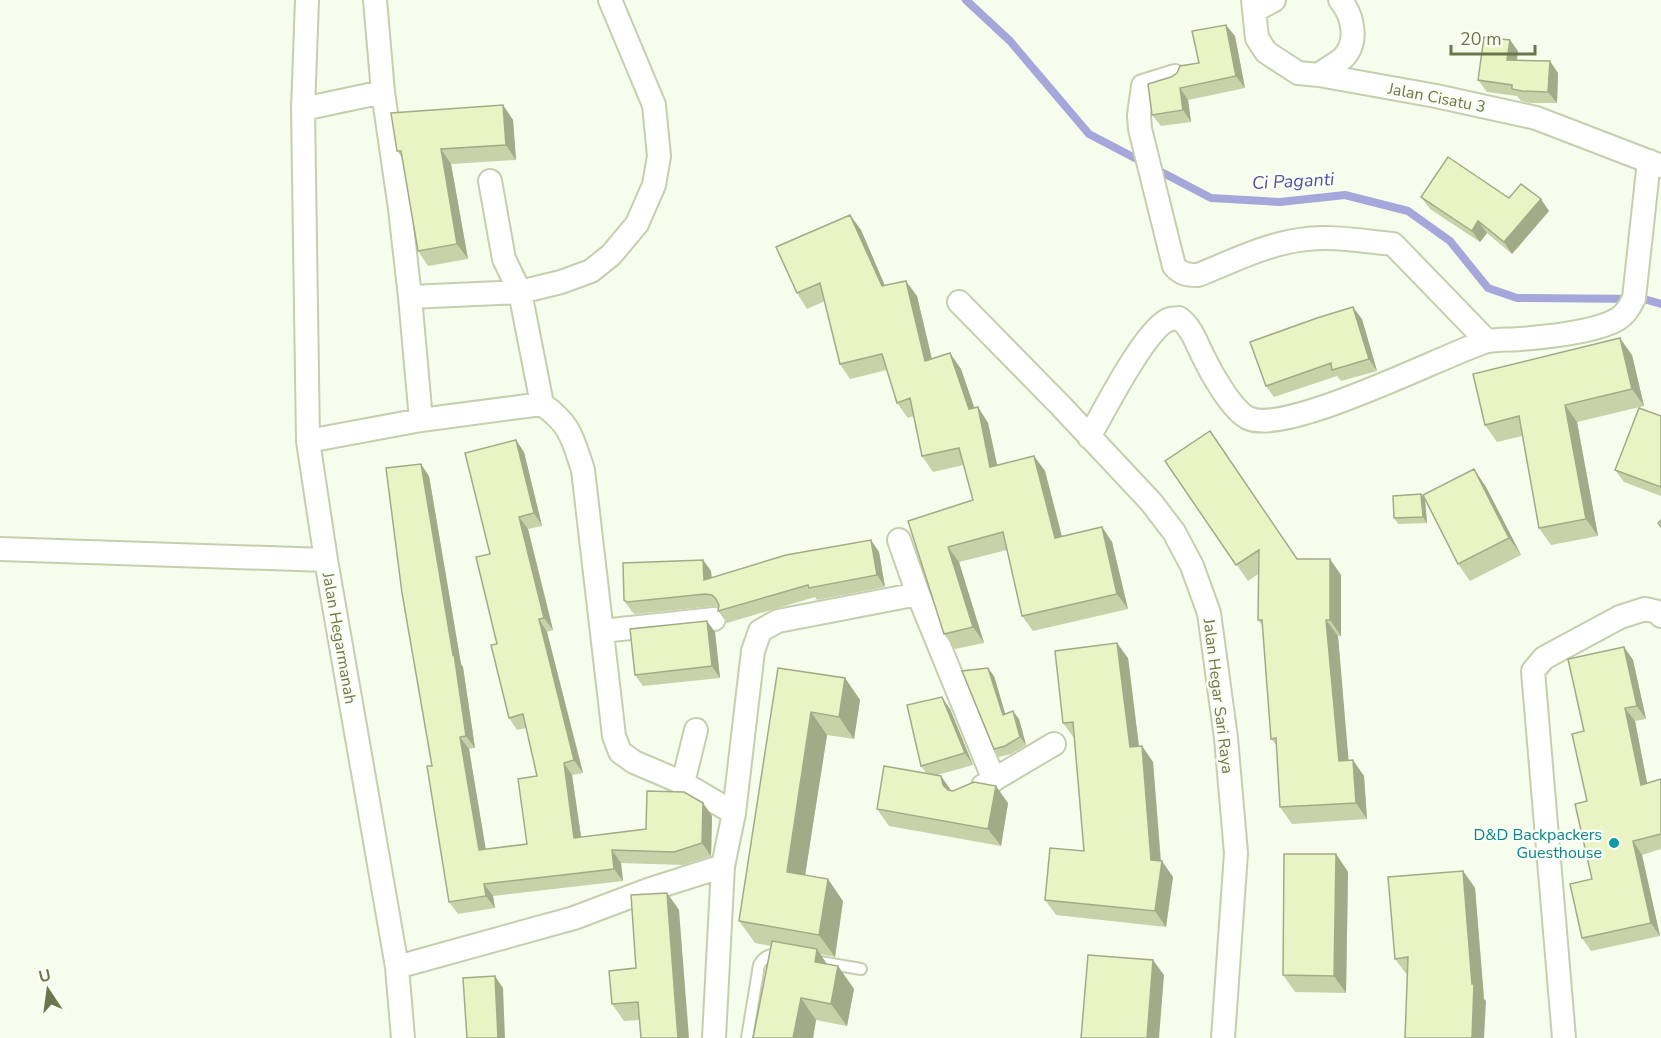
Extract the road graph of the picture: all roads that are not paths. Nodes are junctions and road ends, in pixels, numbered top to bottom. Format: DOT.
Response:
graph roads {
  1 [pos="307,0"];
  2 [pos="375,0"];
  3 [pos="610,0"];
  4 [pos="1274,0"];
  5 [pos="1340,0"];
  6 [pos="1253,5"];
  7 [pos="1319,75"];
  8 [pos="1175,76"];
  9 [pos="383,92"];
  10 [pos="303,110"];
  11 [pos="1655,163"];
  12 [pos="490,182"];
  13 [pos="520,292"];
  14 [pos="410,297"];
  15 [pos="959,302"];
  16 [pos="1487,341"];
  17 [pos="542,404"];
  18 [pos="421,420"];
  19 [pos="1089,437"];
  20 [pos="308,441"];
  21 [pos="899,540"];
  22 [pos="0,549"];
  23 [pos="326,560"];
  24 [pos="918,594"];
  25 [pos="1661,616"];
  26 [pos="714,619"];
  27 [pos="602,631"];
  28 [pos="696,730"];
  29 [pos="1054,744"];
  30 [pos="994,780"];
  31 [pos="683,783"];
  32 [pos="966,795"];
  33 [pos="734,813"];
  34 [pos="723,866"];
  35 [pos="398,967"];
  36 [pos="861,969"];
  37 [pos="403,1038"];
  38 [pos="714,1038"];
  39 [pos="747,1038"];
  40 [pos="1223,1038"];
  41 [pos="1564,1038"];
  1 -- 10 [label="street"];
  2 -- 9 [label="street"];
  3 -- 13 [label="street"];
  4 -- 6 [label="street"];
  5 -- 7 [label="street"];
  6 -- 7 [label="street, Jalan Cisatu 3"];
  7 -- 11 [label="street, Jalan Cisatu 3"];
  8 -- 16 [label="street"];
  9 -- 10 [label="street"];
  9 -- 14 [label="street"];
  10 -- 20 [label="street"];
  11 -- 16 [label="street"];
  12 -- 13 [label="street"];
  13 -- 14 [label="street"];
  13 -- 17 [label="street"];
  14 -- 18 [label="street"];
  15 -- 19 [label="street, Jalan Hegar Sari Raya"];
  16 -- 19 [label="street"];
  17 -- 18 [label="street"];
  17 -- 27 [label="street"];
  18 -- 20 [label="street"];
  19 -- 40 [label="street, Jalan Hegar Sari Raya"];
  20 -- 23 [label="street"];
  21 -- 24 [label="street"];
  22 -- 23 [label="street, Jalan Hegarmanah"];
  23 -- 35 [label="street, Jalan Hegarmanah"];
  24 -- 30 [label="street"];
  24 -- 33 [label="street"];
  25 -- 41 [label="street"];
  26 -- 27 [label="street"];
  27 -- 31 [label="street"];
  28 -- 31 [label="street"];
  29 -- 30 [label="street"];
  30 -- 32 [label="street"];
  31 -- 33 [label="street"];
  33 -- 34 [label="street"];
  34 -- 35 [label="street"];
  34 -- 38 [label="street"];
  35 -- 37 [label="street, Jalan Hegarmanah"];
  36 -- 39 [label="lane"];
}
